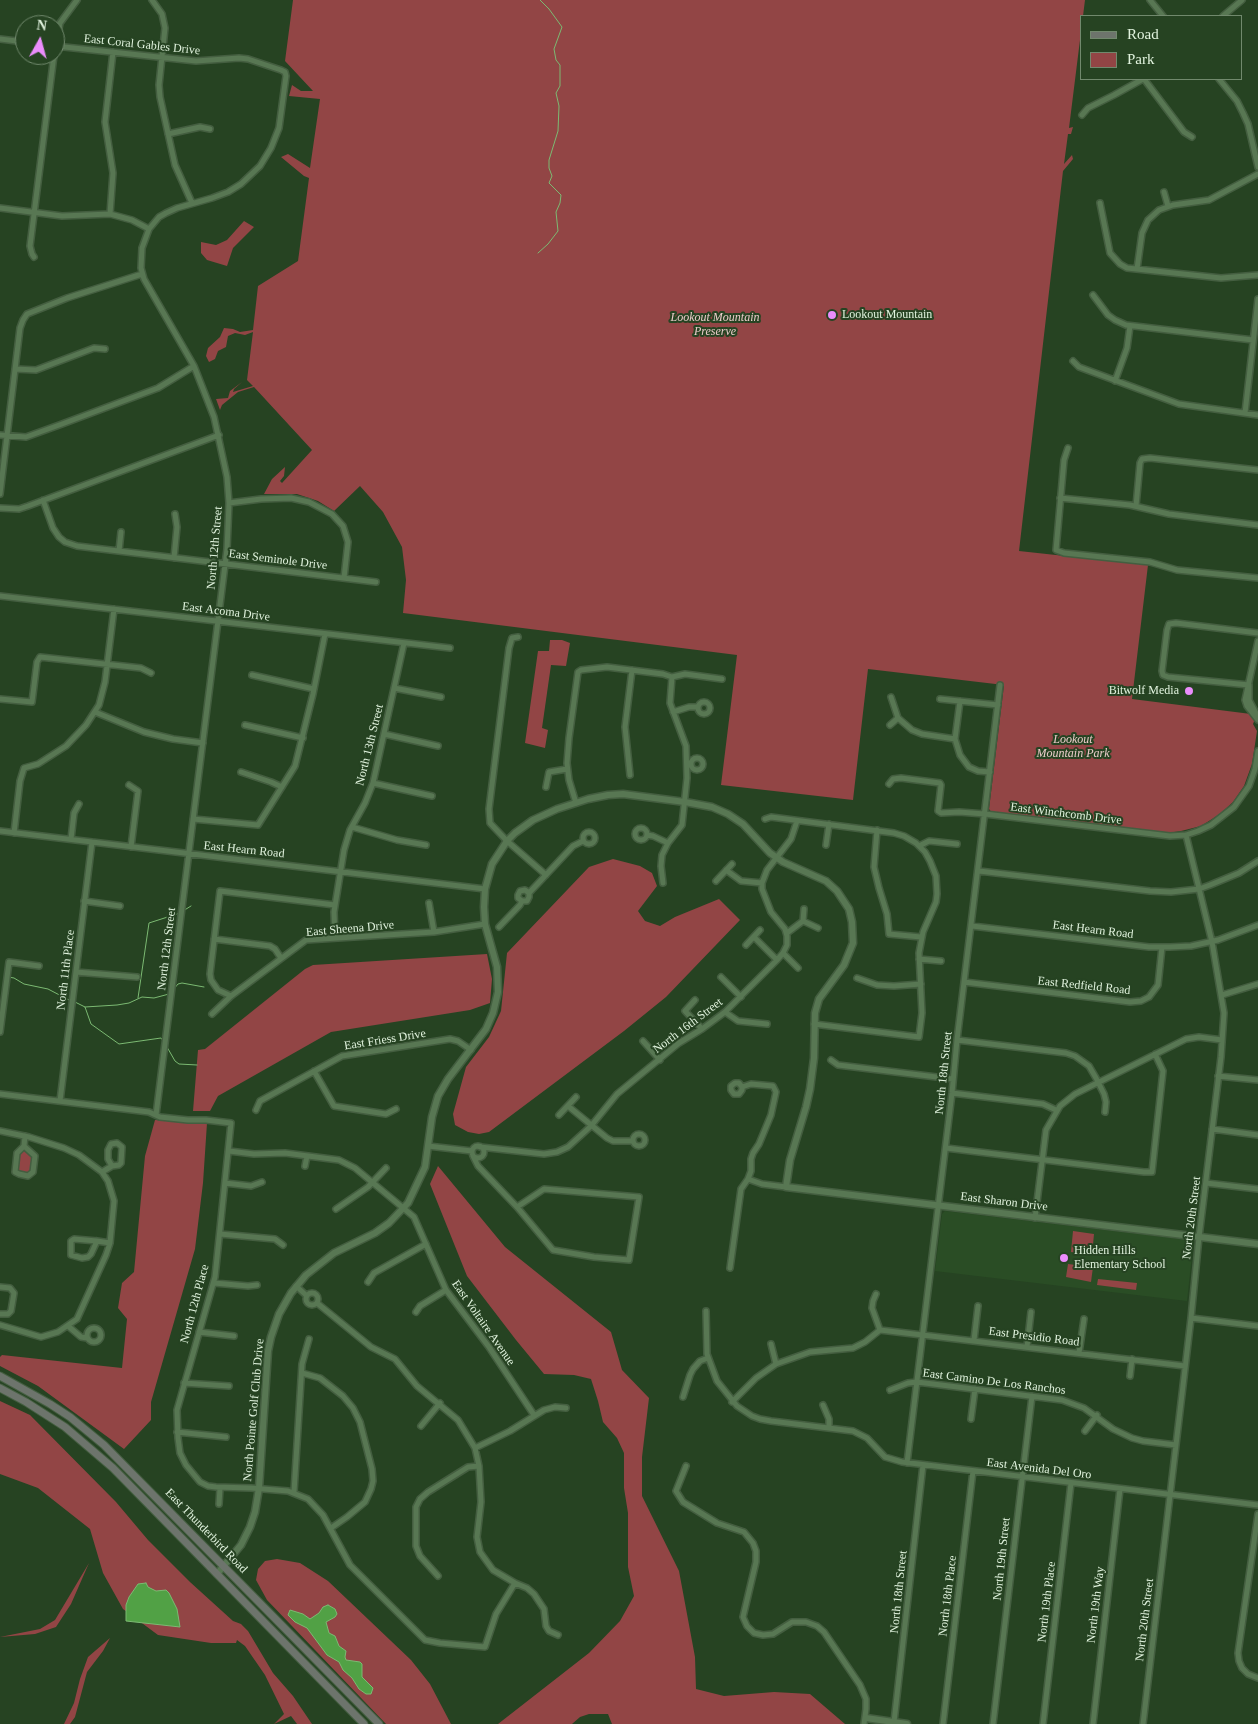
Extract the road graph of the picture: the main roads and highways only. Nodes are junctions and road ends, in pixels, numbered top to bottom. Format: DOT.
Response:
graph roads {
  1 [pos="0,1376"];
  2 [pos="0,1388"];
  3 [pos="364,1724"];
  4 [pos="379,1724"];
  1 -- 4 [label="main road, East Thunderbird Road"];
  2 -- 3 [label="main road, East Thunderbird Road"];
}
